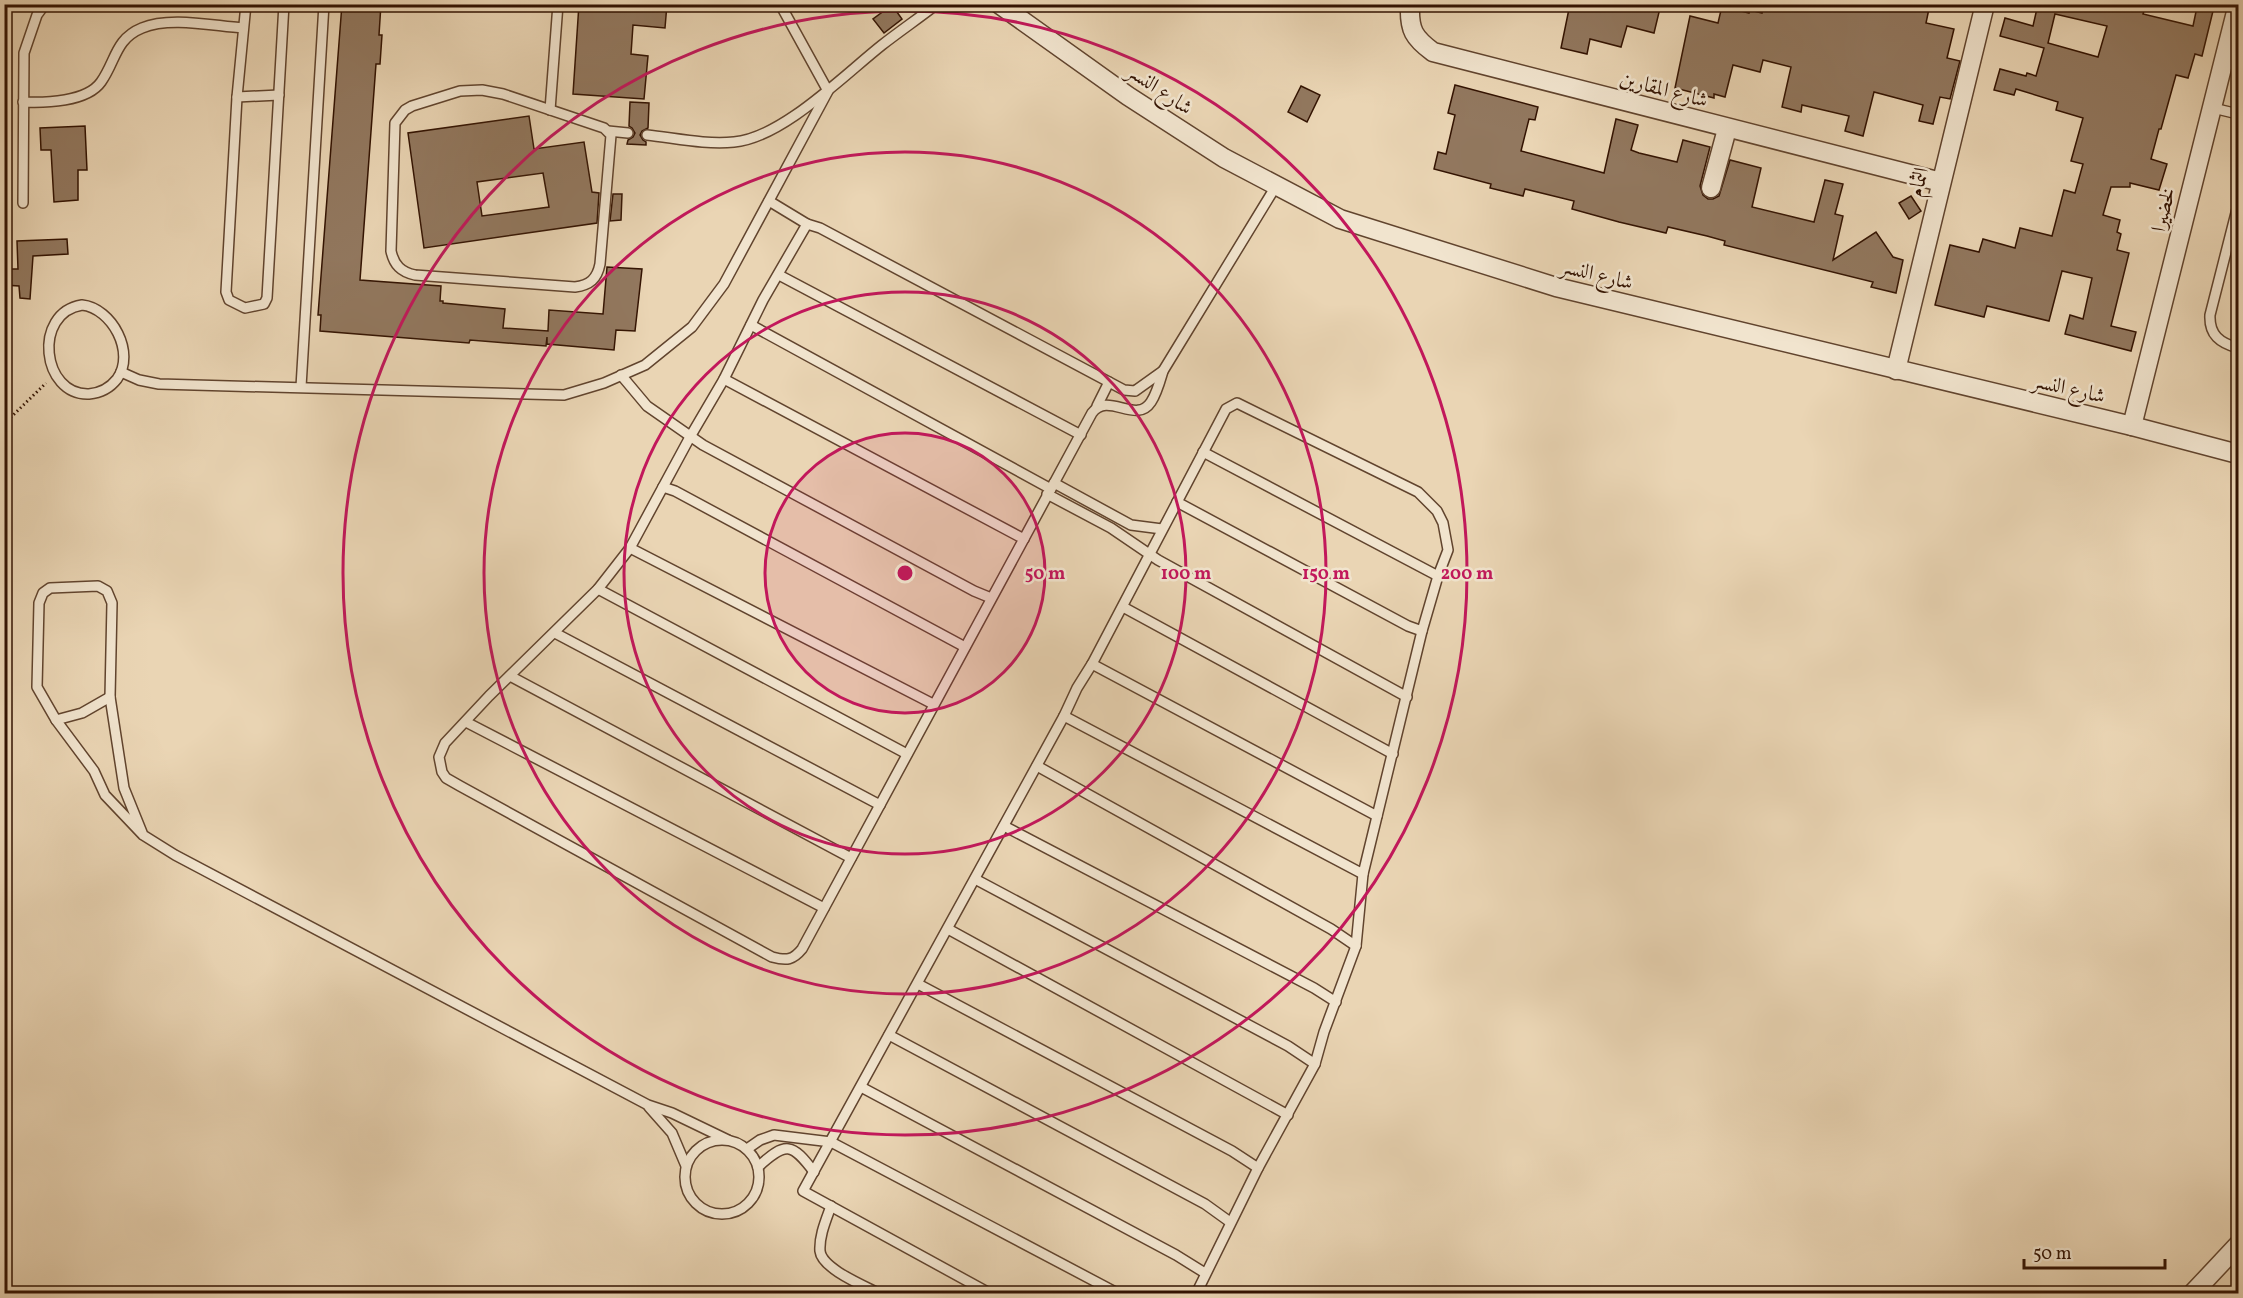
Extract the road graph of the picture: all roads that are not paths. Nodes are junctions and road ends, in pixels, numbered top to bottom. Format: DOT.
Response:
graph roads {
  1 [pos="45,4"];
  2 [pos="246,4"];
  3 [pos="284,4"];
  4 [pos="324,4"];
  5 [pos="558,4"];
  6 [pos="780,4"];
  7 [pos="937,4"];
  8 [pos="999,4"];
  9 [pos="1412,4"];
  10 [pos="1985,4"];
  11 [pos="2238,4"];
  12 [pos="243,28"];
  13 [pos="828,91"];
  14 [pos="279,95"];
  15 [pos="237,97"];
  16 [pos="23,102"];
  17 [pos="2213,108"];
  18 [pos="550,110"];
  19 [pos="2238,114"];
  20 [pos="1727,129"];
  21 [pos="608,131"];
  22 [pos="628,133"];
  23 [pos="647,135"];
  24 [pos="1941,182"];
  25 [pos="1276,186"];
  26 [pos="1711,188"];
  27 [pos="769,201"];
  28 [pos="23,203"];
  29 [pos="2238,206"];
  30 [pos="807,224"];
  31 [pos="779,275"];
  32 [pos="751,325"];
  33 [pos="2238,348"];
  34 [pos="1896,370"];
  35 [pos="1163,371"];
  36 [pos="121,372"];
  37 [pos="621,375"];
  38 [pos="724,379"];
  39 [pos="1108,382"];
  40 [pos="301,387"];
  41 [pos="1097,406"];
  42 [pos="2132,426"];
  43 [pos="1081,435"];
  44 [pos="690,437"];
  45 [pos="1203,452"];
  46 [pos="2238,454"];
  47 [pos="663,487"];
  48 [pos="1051,489"];
  49 [pos="1177,502"];
  50 [pos="1162,529"];
  51 [pos="1023,538"];
  52 [pos="630,548"];
  53 [pos="1149,555"];
  54 [pos="1438,576"];
  55 [pos="598,589"];
  56 [pos="992,598"];
  57 [pos="1122,607"];
  58 [pos="1422,631"];
  59 [pos="555,633"];
  60 [pos="965,647"];
  61 [pos="1092,664"];
  62 [pos="510,676"];
  63 [pos="110,697"];
  64 [pos="1407,697"];
  65 [pos="933,704"];
  66 [pos="1064,716"];
  67 [pos="56,720"];
  68 [pos="466,722"];
  69 [pos="907,754"];
  70 [pos="1393,754"];
  71 [pos="1037,766"];
  72 [pos="879,805"];
  73 [pos="1377,816"];
  74 [pos="1004,826"];
  75 [pos="143,835"];
  76 [pos="851,858"];
  77 [pos="1363,874"];
  78 [pos="975,879"];
  79 [pos="824,908"];
  80 [pos="948,929"];
  81 [pos="1356,946"];
  82 [pos="918,984"];
  83 [pos="1336,1002"];
  84 [pos="890,1035"];
  85 [pos="1315,1064"];
  86 [pos="861,1087"];
  87 [pos="648,1105"];
  88 [pos="1288,1115"];
  89 [pos="728,1140"];
  90 [pos="831,1142"];
  91 [pos="747,1149"];
  92 [pos="686,1166"];
  93 [pos="758,1167"];
  94 [pos="1258,1168"];
  95 [pos="814,1172"];
  96 [pos="831,1206"];
  97 [pos="1230,1222"];
  98 [pos="2238,1245"];
  99 [pos="1205,1273"];
  100 [pos="880,1293"];
  101 [pos="991,1293"];
  102 [pos="1119,1293"];
  103 [pos="1196,1293"];
  104 [pos="2192,1293"];
  1 -- 16 [label="lane"];
  2 -- 12 [label="lane"];
  3 -- 14 [label="lane"];
  4 -- 40 [label="lane"];
  5 -- 18 [label="lane"];
  6 -- 13 [label="lane"];
  7 -- 13 [label="lane"];
  8 -- 25 [label="street, شارع النسر"];
  9 -- 20 [label="street, شارع المقارين"];
  10 -- 24 [label="street, الثمام"];
  11 -- 17 [label="street, لخضيرا"];
  12 -- 15 [label="lane"];
  12 -- 16 [label="lane"];
  13 -- 23 [label="lane"];
  13 -- 27 [label="lane"];
  14 -- 15 [label="lane"];
  14 -- 15 [label="lane"];
  16 -- 28 [label="lane"];
  17 -- 19 [label="lane"];
  17 -- 42 [label="street, لخضيرا"];
  18 -- 21 [label="lane"];
  18 -- 21 [label="lane"];
  20 -- 24 [label="street, شارع المقارين"];
  20 -- 26 [label="street"];
  21 -- 22 [label="lane"];
  24 -- 34 [label="street, الثمام"];
  25 -- 34 [label="street, شارع النسر"];
  25 -- 35 [label="lane"];
  27 -- 30 [label="lane"];
  27 -- 37 [label="lane"];
  29 -- 33 [label="lane"];
  30 -- 31 [label="lane"];
  30 -- 39 [label="lane"];
  31 -- 32 [label="lane"];
  31 -- 43 [label="lane"];
  32 -- 38 [label="lane"];
  32 -- 48 [label="lane"];
  34 -- 42 [label="street, شارع النسر"];
  35 -- 39 [label="lane"];
  35 -- 41 [label="lane"];
  36 -- 36 [label="lane"];
  36 -- 40 [label="lane"];
  37 -- 40 [label="lane"];
  37 -- 44 [label="lane"];
  38 -- 44 [label="lane"];
  38 -- 51 [label="lane"];
  39 -- 41 [label="lane"];
  41 -- 43 [label="lane"];
  42 -- 46 [label="street, شارع النسر"];
  43 -- 48 [label="lane"];
  44 -- 47 [label="lane"];
  44 -- 56 [label="lane"];
  45 -- 49 [label="lane"];
  45 -- 54 [label="lane"];
  45 -- 54 [label="lane"];
  47 -- 52 [label="lane"];
  47 -- 60 [label="lane"];
  48 -- 50 [label="lane"];
  48 -- 51 [label="lane"];
  48 -- 53 [label="lane"];
  49 -- 50 [label="lane"];
  49 -- 58 [label="lane"];
  50 -- 53 [label="lane"];
  51 -- 56 [label="lane"];
  52 -- 55 [label="lane"];
  52 -- 65 [label="lane"];
  53 -- 57 [label="lane"];
  53 -- 64 [label="lane"];
  54 -- 58 [label="lane"];
  55 -- 59 [label="lane"];
  55 -- 69 [label="lane"];
  56 -- 60 [label="lane"];
  57 -- 61 [label="lane"];
  57 -- 70 [label="lane"];
  58 -- 64 [label="lane"];
  59 -- 62 [label="lane"];
  59 -- 72 [label="lane"];
  60 -- 65 [label="lane"];
  61 -- 66 [label="lane"];
  61 -- 73 [label="lane"];
  62 -- 68 [label="lane"];
  62 -- 76 [label="lane"];
  63 -- 67 [label="lane"];
  63 -- 67 [label="lane"];
  63 -- 75 [label="lane"];
  64 -- 70 [label="lane"];
  65 -- 69 [label="lane"];
  66 -- 71 [label="lane"];
  66 -- 77 [label="lane"];
  67 -- 75 [label="lane"];
  68 -- 79 [label="lane"];
  68 -- 79 [label="lane"];
  69 -- 72 [label="lane"];
  70 -- 73 [label="lane"];
  71 -- 74 [label="lane"];
  71 -- 81 [label="lane"];
  72 -- 76 [label="lane"];
  73 -- 77 [label="lane"];
  74 -- 78 [label="lane"];
  74 -- 83 [label="lane"];
  75 -- 87 [label="lane"];
  76 -- 79 [label="lane"];
  77 -- 81 [label="lane"];
  78 -- 80 [label="lane"];
  78 -- 85 [label="lane"];
  80 -- 82 [label="lane"];
  80 -- 88 [label="lane"];
  81 -- 83 [label="lane"];
  82 -- 84 [label="lane"];
  82 -- 94 [label="lane"];
  83 -- 85 [label="lane"];
  84 -- 86 [label="lane"];
  84 -- 97 [label="lane"];
  85 -- 88 [label="lane"];
  86 -- 90 [label="lane"];
  86 -- 99 [label="lane"];
  87 -- 89 [label="lane"];
  87 -- 92 [label="lane"];
  88 -- 94 [label="lane"];
  89 -- 91 [label="lane"];
  89 -- 92 [label="lane"];
  90 -- 91 [label="lane"];
  90 -- 95 [label="lane"];
  90 -- 102 [label="lane"];
  91 -- 93 [label="lane"];
  92 -- 93 [label="lane"];
  93 -- 95 [label="lane"];
  94 -- 97 [label="lane"];
  95 -- 96 [label="lane"];
  96 -- 100 [label="lane"];
  96 -- 101 [label="lane"];
  97 -- 99 [label="lane"];
  98 -- 104 [label="street"];
  99 -- 103 [label="lane"];
}
